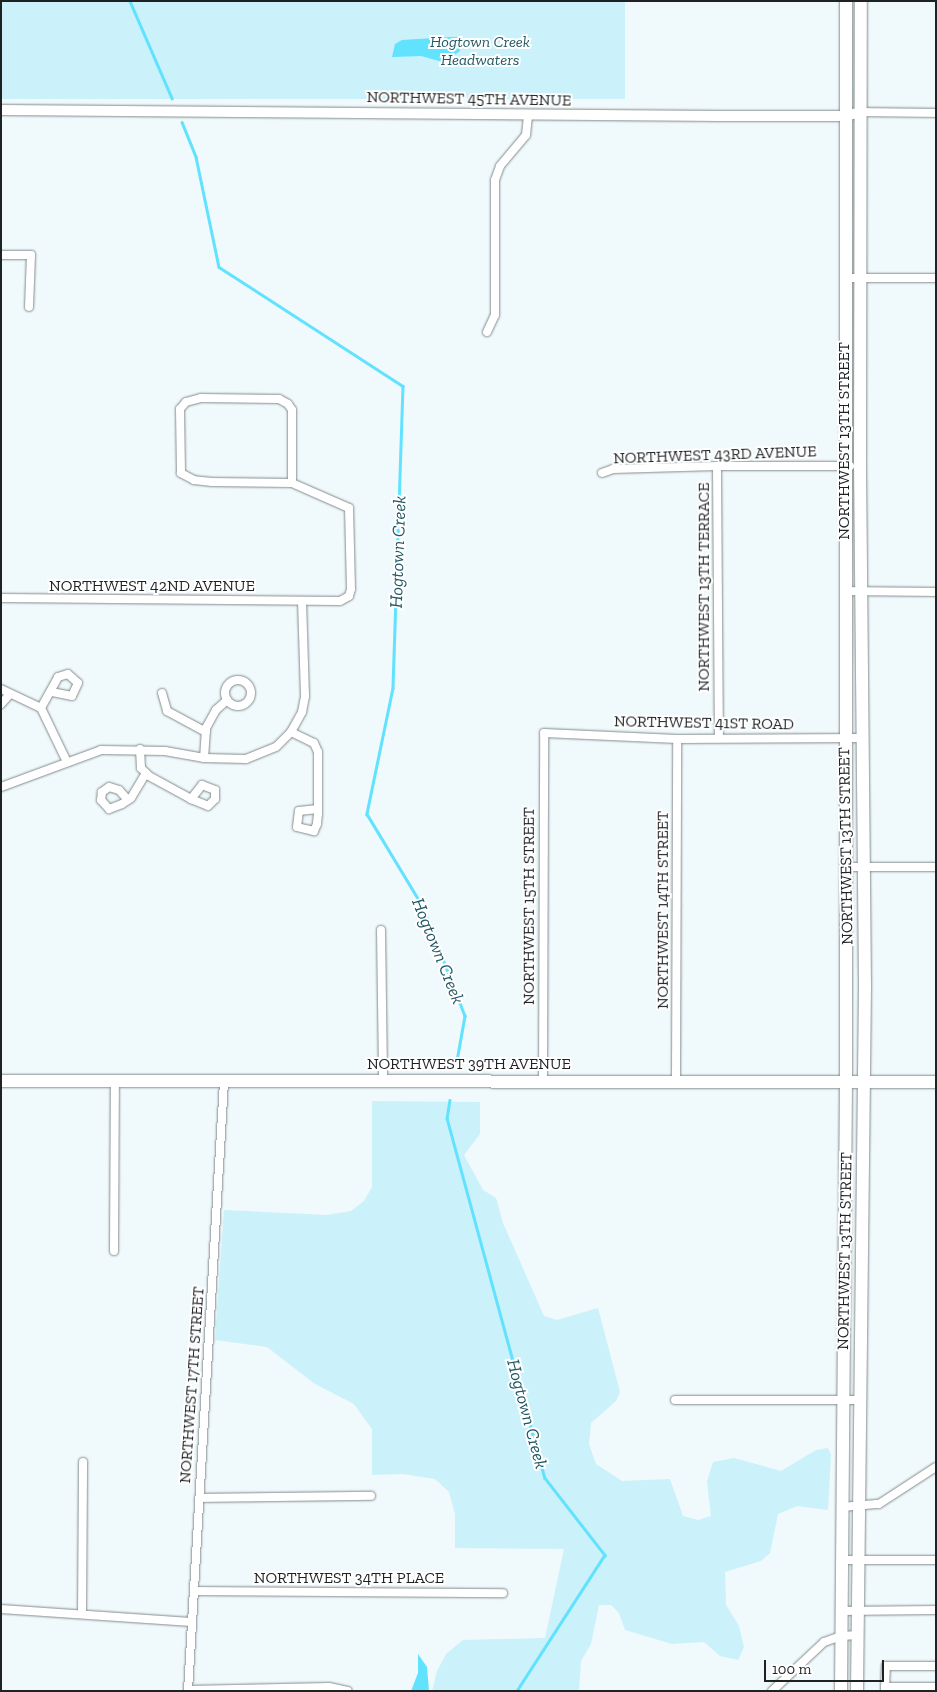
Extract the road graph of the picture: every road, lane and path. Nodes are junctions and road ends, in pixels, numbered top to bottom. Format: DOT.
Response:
graph roads {
  1 [pos="846,1"];
  2 [pos="862,1"];
  3 [pos="1,110"];
  4 [pos="861,112"];
  5 [pos="936,113"];
  6 [pos="528,115"];
  7 [pos="845,116"];
  8 [pos="1,255"];
  9 [pos="845,278"];
  10 [pos="860,278"];
  11 [pos="936,278"];
  12 [pos="29,307"];
  13 [pos="487,332"];
  14 [pos="717,466"];
  15 [pos="844,466"];
  16 [pos="860,466"];
  17 [pos="602,473"];
  18 [pos="292,483"];
  19 [pos="845,592"];
  20 [pos="861,592"];
  21 [pos="936,592"];
  22 [pos="1,598"];
  23 [pos="302,601"];
  24 [pos="1,689"];
  25 [pos="52,692"];
  26 [pos="162,693"];
  27 [pos="10,694"];
  28 [pos="227,700"];
  29 [pos="1,704"];
  30 [pos="41,708"];
  31 [pos="206,732"];
  32 [pos="291,732"];
  33 [pos="547,733"];
  34 [pos="719,738"];
  35 [pos="845,738"];
  36 [pos="861,738"];
  37 [pos="677,739"];
  38 [pos="140,749"];
  39 [pos="204,758"];
  40 [pos="67,762"];
  41 [pos="146,773"];
  42 [pos="1,787"];
  43 [pos="190,799"];
  44 [pos="128,800"];
  45 [pos="318,809"];
  46 [pos="846,867"];
  47 [pos="861,867"];
  48 [pos="936,867"];
  49 [pos="381,930"];
  50 [pos="383,1080"];
  51 [pos="544,1080"];
  52 [pos="1,1081"];
  53 [pos="115,1081"];
  54 [pos="224,1081"];
  55 [pos="676,1081"];
  56 [pos="846,1082"];
  57 [pos="864,1082"];
  58 [pos="936,1082"];
  59 [pos="114,1251"];
  60 [pos="674,1400"];
  61 [pos="843,1400"];
  62 [pos="859,1400"];
  63 [pos="82,1462"];
  64 [pos="936,1467"];
  65 [pos="371,1496"];
  66 [pos="199,1498"];
  67 [pos="859,1506"];
  68 [pos="842,1507"];
  69 [pos="842,1560"];
  70 [pos="858,1560"];
  71 [pos="936,1560"];
  72 [pos="194,1591"];
  73 [pos="503,1593"];
  74 [pos="1,1609"];
  75 [pos="936,1610"];
  76 [pos="842,1611"];
  77 [pos="858,1611"];
  78 [pos="82,1614"];
  79 [pos="191,1622"];
  80 [pos="858,1635"];
  81 [pos="841,1636"];
  82 [pos="936,1666"];
  83 [pos="936,1687"];
  84 [pos="885,1689"];
  85 [pos="188,1690"];
  86 [pos="348,1691"];
  87 [pos="772,1691"];
  88 [pos="841,1691"];
  89 [pos="857,1691"];
  1 -- 7 [label="main road, NORTHWEST 13TH STREET"];
  2 -- 4 [label="main road, NORTHWEST 13TH STREET"];
  3 -- 6 [label="street, NORTHWEST 45TH AVENUE"];
  4 -- 5 [label="street, NORTHWEST 45TH AVENUE"];
  4 -- 7 [label="street, NORTHWEST 45TH AVENUE"];
  4 -- 10 [label="main road, NORTHWEST 13TH STREET"];
  6 -- 7 [label="street, NORTHWEST 45TH AVENUE"];
  6 -- 13 [label="street"];
  7 -- 9 [label="main road, NORTHWEST 13TH STREET"];
  8 -- 12 [label="street"];
  9 -- 10 [label="street"];
  9 -- 15 [label="main road, NORTHWEST 13TH STREET"];
  10 -- 11 [label="street"];
  10 -- 16 [label="main road, NORTHWEST 13TH STREET"];
  14 -- 15 [label="street, NORTHWEST 43RD AVENUE"];
  14 -- 17 [label="street, NORTHWEST 43RD AVENUE"];
  14 -- 34 [label="street, NORTHWEST 13TH TERRACE"];
  15 -- 16 [label="street, NORTHWEST 43RD AVENUE"];
  15 -- 19 [label="main road, NORTHWEST 13TH STREET"];
  16 -- 20 [label="main road, NORTHWEST 13TH STREET"];
  18 -- 18 [label="street"];
  18 -- 23 [label="street, NORTHWEST 42ND AVENUE"];
  19 -- 20 [label="street"];
  19 -- 35 [label="main road, NORTHWEST 13TH STREET"];
  20 -- 21 [label="street"];
  20 -- 36 [label="main road, NORTHWEST 13TH STREET"];
  22 -- 23 [label="street, NORTHWEST 42ND AVENUE"];
  23 -- 32 [label="street"];
  24 -- 27 [label="street"];
  25 -- 30 [label="street"];
  26 -- 31 [label="street"];
  27 -- 29 [label="street"];
  27 -- 30 [label="street"];
  28 -- 31 [label="street"];
  30 -- 40 [label="street"];
  31 -- 39 [label="street"];
  32 -- 39 [label="street"];
  32 -- 45 [label="street"];
  33 -- 37 [label="street, NORTHWEST 41ST ROAD"];
  33 -- 51 [label="street, NORTHWEST 15TH STREET"];
  34 -- 35 [label="street, NORTHWEST 41ST ROAD"];
  34 -- 37 [label="street, NORTHWEST 41ST ROAD"];
  35 -- 36 [label="street, NORTHWEST 41ST ROAD"];
  35 -- 46 [label="main road, NORTHWEST 13TH STREET"];
  36 -- 47 [label="main road, NORTHWEST 13TH STREET"];
  37 -- 55 [label="street, NORTHWEST 14TH STREET"];
  38 -- 39 [label="street"];
  38 -- 40 [label="street"];
  38 -- 41 [label="street"];
  40 -- 42 [label="street"];
  41 -- 43 [label="street"];
  41 -- 44 [label="street"];
  46 -- 47 [label="street"];
  46 -- 56 [label="main road, NORTHWEST 13TH STREET"];
  47 -- 48 [label="street"];
  47 -- 57 [label="main road, NORTHWEST 13TH STREET"];
  49 -- 50 [label="street"];
  50 -- 51 [label="main road, NORTHWEST 39TH AVENUE"];
  50 -- 54 [label="main road, NORTHWEST 39TH AVENUE"];
  51 -- 55 [label="main road, NORTHWEST 39TH AVENUE"];
  52 -- 53 [label="main road, NORTHWEST 39TH AVENUE"];
  53 -- 54 [label="main road, NORTHWEST 39TH AVENUE"];
  53 -- 59 [label="street"];
  54 -- 66 [label="street, NORTHWEST 17TH STREET"];
  55 -- 56 [label="main road, NORTHWEST 39TH AVENUE"];
  56 -- 57 [label="main road, NORTHWEST 39TH AVENUE"];
  56 -- 61 [label="main road, NORTHWEST 13TH STREET"];
  57 -- 58 [label="main road, NORTHWEST 39TH AVENUE"];
  57 -- 62 [label="main road, NORTHWEST 13TH STREET"];
  60 -- 61 [label="street"];
  61 -- 62 [label="street"];
  61 -- 68 [label="main road, NORTHWEST 13TH STREET"];
  62 -- 67 [label="main road, NORTHWEST 13TH STREET"];
  63 -- 78 [label="street"];
  64 -- 67 [label="street"];
  65 -- 66 [label="street"];
  66 -- 72 [label="street, NORTHWEST 17TH STREET"];
  67 -- 68 [label="street"];
  67 -- 70 [label="main road, NORTHWEST 13TH STREET"];
  68 -- 69 [label="main road, NORTHWEST 13TH STREET"];
  69 -- 70 [label="street"];
  69 -- 76 [label="main road, NORTHWEST 13TH STREET"];
  70 -- 71 [label="street"];
  70 -- 77 [label="main road, NORTHWEST 13TH STREET"];
  72 -- 73 [label="street, NORTHWEST 34TH PLACE"];
  72 -- 79 [label="street, NORTHWEST 17TH STREET"];
  74 -- 78 [label="street"];
  75 -- 77 [label="street"];
  76 -- 77 [label="street"];
  76 -- 81 [label="main road, NORTHWEST 13TH STREET"];
  77 -- 80 [label="main road, NORTHWEST 13TH STREET"];
  78 -- 79 [label="street"];
  79 -- 85 [label="street, NORTHWEST 17TH STREET"];
  80 -- 81 [label="street"];
  80 -- 89 [label="main road, NORTHWEST 13TH STREET"];
  81 -- 87 [label="street"];
  81 -- 88 [label="main road, NORTHWEST 13TH STREET"];
  82 -- 84 [label="street"];
  83 -- 84 [label="street"];
  85 -- 86 [label="street"];
}
